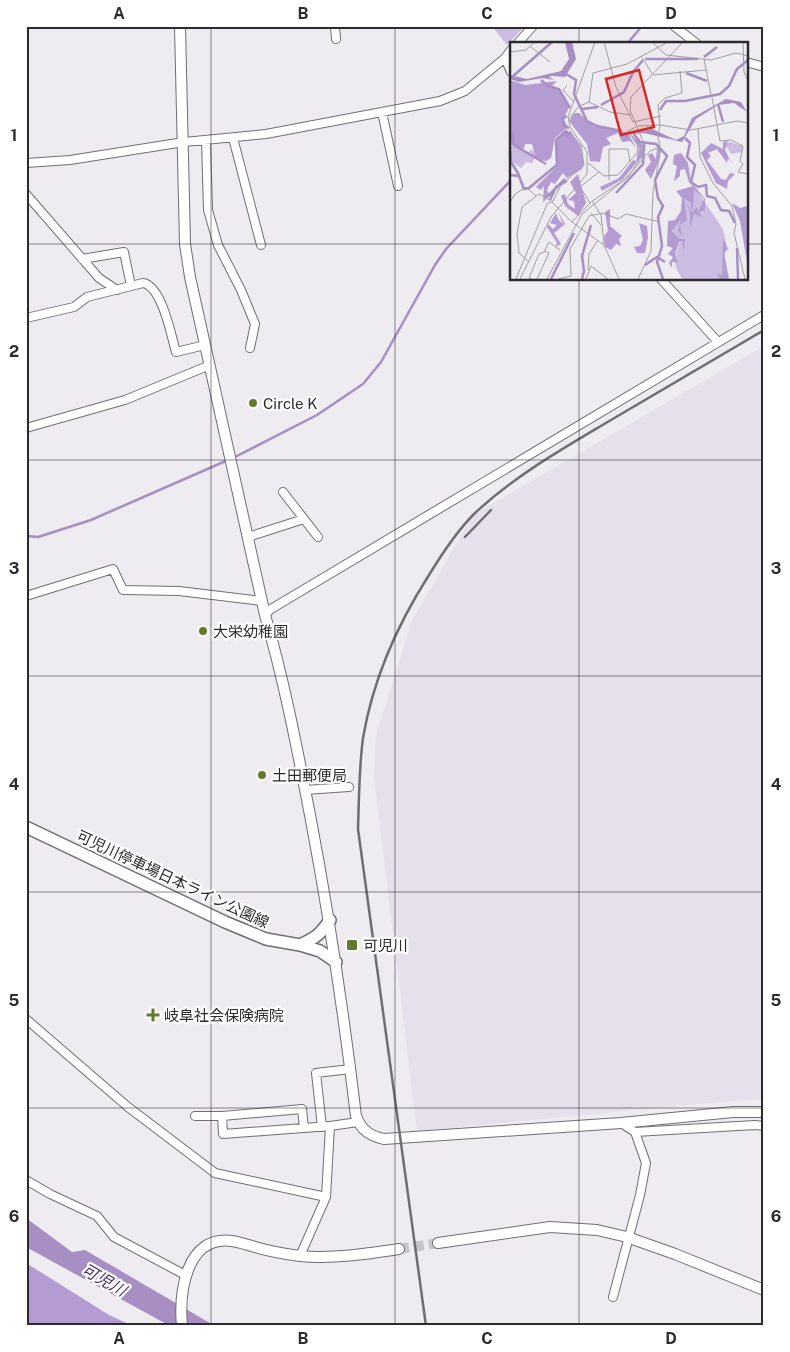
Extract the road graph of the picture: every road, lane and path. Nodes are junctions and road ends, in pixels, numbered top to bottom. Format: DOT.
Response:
graph roads {
  1 [pos="180,26"];
  2 [pos="335,26"];
  3 [pos="533,26"];
  4 [pos="674,26"];
  5 [pos="336,39"];
  6 [pos="519,42"];
  7 [pos="694,42"];
  8 [pos="510,51"];
  9 [pos="505,58"];
  10 [pos="748,62"];
  11 [pos="764,66"];
  12 [pos="510,70"];
  13 [pos="382,112"];
  14 [pos="233,138"];
  15 [pos="206,140"];
  16 [pos="184,142"];
  17 [pos="26,164"];
  18 [pos="398,186"];
  19 [pos="26,194"];
  20 [pos="261,246"];
  21 [pos="82,258"];
  22 [pos="662,280"];
  23 [pos="131,286"];
  24 [pos="117,290"];
  25 [pos="764,315"];
  26 [pos="26,318"];
  27 [pos="718,342"];
  28 [pos="205,345"];
  29 [pos="250,348"];
  30 [pos="210,365"];
  31 [pos="26,428"];
  32 [pos="283,492"];
  33 [pos="304,519"];
  34 [pos="248,537"];
  35 [pos="318,537"];
  36 [pos="26,596"];
  37 [pos="262,601"];
  38 [pos="265,615"];
  39 [pos="349,787"];
  40 [pos="305,790"];
  41 [pos="26,827"];
  42 [pos="330,920"];
  43 [pos="300,945"];
  44 [pos="336,962"];
  45 [pos="26,1018"];
  46 [pos="351,1069"];
  47 [pos="764,1112"];
  48 [pos="195,1116"];
  49 [pos="222,1116"];
  50 [pos="358,1122"];
  51 [pos="622,1123"];
  52 [pos="326,1126"];
  53 [pos="764,1126"];
  54 [pos="304,1128"];
  55 [pos="634,1132"];
  56 [pos="26,1180"];
  57 [pos="326,1197"];
  58 [pos="628,1237"];
  59 [pos="438,1243"];
  60 [pos="399,1249"];
  61 [pos="300,1256"];
  62 [pos="187,1276"];
  63 [pos="764,1290"];
  64 [pos="612,1297"];
  65 [pos="182,1326"];
  1 -- 16 [label="street"];
  2 -- 5 [label="street"];
  3 -- 6 [label="street"];
  4 -- 7 [label="street"];
  8 -- 9 [label="street"];
  9 -- 12 [label="street"];
  9 -- 13 [label="street"];
  10 -- 11 [label="street"];
  13 -- 14 [label="street"];
  13 -- 18 [label="street"];
  14 -- 15 [label="street"];
  14 -- 20 [label="street"];
  15 -- 16 [label="street"];
  15 -- 29 [label="street"];
  16 -- 17 [label="street"];
  16 -- 28 [label="street"];
  19 -- 21 [label="street"];
  21 -- 23 [label="street"];
  21 -- 24 [label="street"];
  22 -- 27 [label="street"];
  23 -- 24 [label="street"];
  23 -- 28 [label="street"];
  24 -- 26 [label="street"];
  25 -- 27 [label="street"];
  27 -- 38 [label="street"];
  28 -- 30 [label="street"];
  30 -- 31 [label="street"];
  30 -- 34 [label="street"];
  32 -- 33 [label="street"];
  33 -- 34 [label="street"];
  33 -- 35 [label="street"];
  34 -- 37 [label="street"];
  36 -- 37 [label="street"];
  37 -- 38 [label="street"];
  38 -- 40 [label="street"];
  39 -- 40 [label="street"];
  40 -- 42 [label="street"];
  41 -- 43 [label="main road, 可児川停車場日本ライン公園線"];
  42 -- 43 [label="main road"];
  42 -- 44 [label="street"];
  43 -- 44 [label="main road, 可児川停車場日本ライン公園線"];
  44 -- 46 [label="street"];
  45 -- 57 [label="street"];
  46 -- 50 [label="street"];
  46 -- 52 [label="street"];
  47 -- 51 [label="street"];
  48 -- 49 [label="street"];
  49 -- 54 [label="street"];
  49 -- 54 [label="street"];
  50 -- 51 [label="street"];
  50 -- 52 [label="street"];
  51 -- 55 [label="street"];
  52 -- 54 [label="street"];
  52 -- 57 [label="street"];
  53 -- 55 [label="street"];
  55 -- 58 [label="street"];
  56 -- 62 [label="street"];
  57 -- 61 [label="street"];
  58 -- 59 [label="street"];
  58 -- 63 [label="street"];
  58 -- 64 [label="street"];
  60 -- 61 [label="street"];
  61 -- 62 [label="street"];
  62 -- 65 [label="street"];
}
